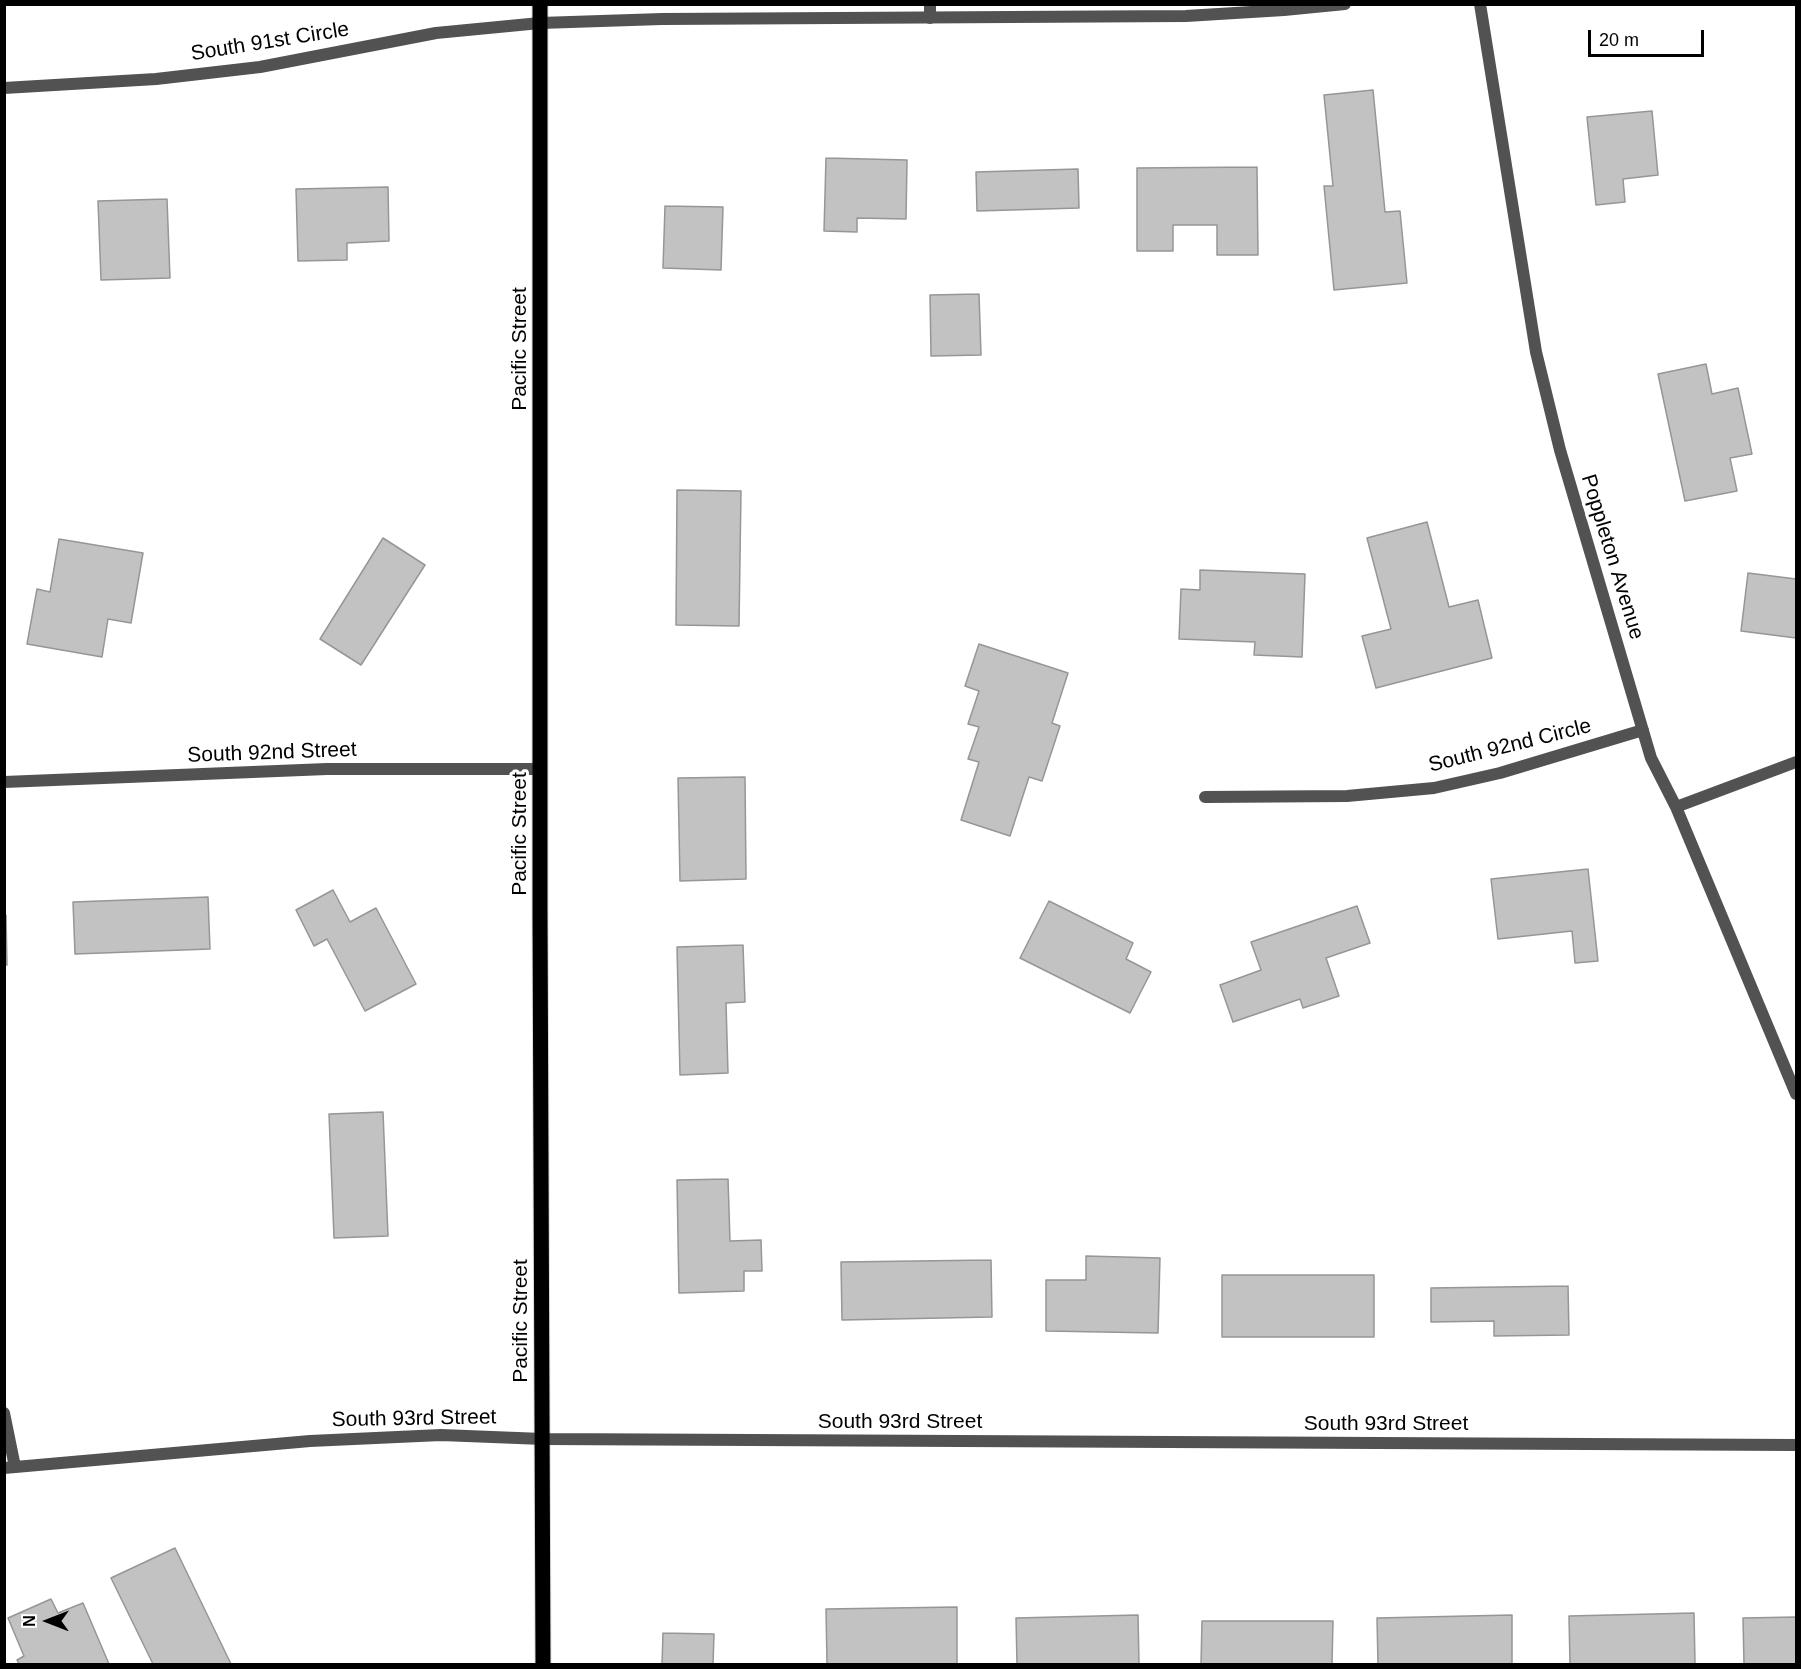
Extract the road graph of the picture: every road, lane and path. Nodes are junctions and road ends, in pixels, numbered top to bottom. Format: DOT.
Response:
graph roads {
  1 [pos="540,4"];
  2 [pos="930,4"];
  3 [pos="1345,4"];
  4 [pos="1480,4"];
  5 [pos="930,18"];
  6 [pos="540,23"];
  7 [pos="4,88"];
  8 [pos="1643,730"];
  9 [pos="1797,762"];
  10 [pos="541,769"];
  11 [pos="4,782"];
  12 [pos="1205,797"];
  13 [pos="1676,807"];
  14 [pos="1797,1094"];
  15 [pos="4,1413"];
  16 [pos="543,1439"];
  17 [pos="1797,1445"];
  18 [pos="10,1467"];
  19 [pos="543,1665"];
  1 -- 6 [label="main road, Pacific Street"];
  2 -- 5 [label="street"];
  3 -- 5 [label="street, South 91st Circle"];
  4 -- 8 [label="street, Poppleton Avenue"];
  5 -- 6 [label="street, South 91st Circle"];
  6 -- 7 [label="street, South 91st Circle"];
  6 -- 10 [label="main road, Pacific Street"];
  8 -- 12 [label="street, South 92nd Circle"];
  8 -- 13 [label="street, Poppleton Avenue"];
  9 -- 13 [label="street"];
  10 -- 11 [label="street, South 92nd Street"];
  10 -- 16 [label="main road, Pacific Street"];
  13 -- 14 [label="street, Poppleton Avenue"];
  15 -- 18 [label="street"];
  16 -- 17 [label="street, South 93rd Street"];
  16 -- 18 [label="street, South 93rd Street"];
  16 -- 19 [label="main road, Pacific Street"];
}
